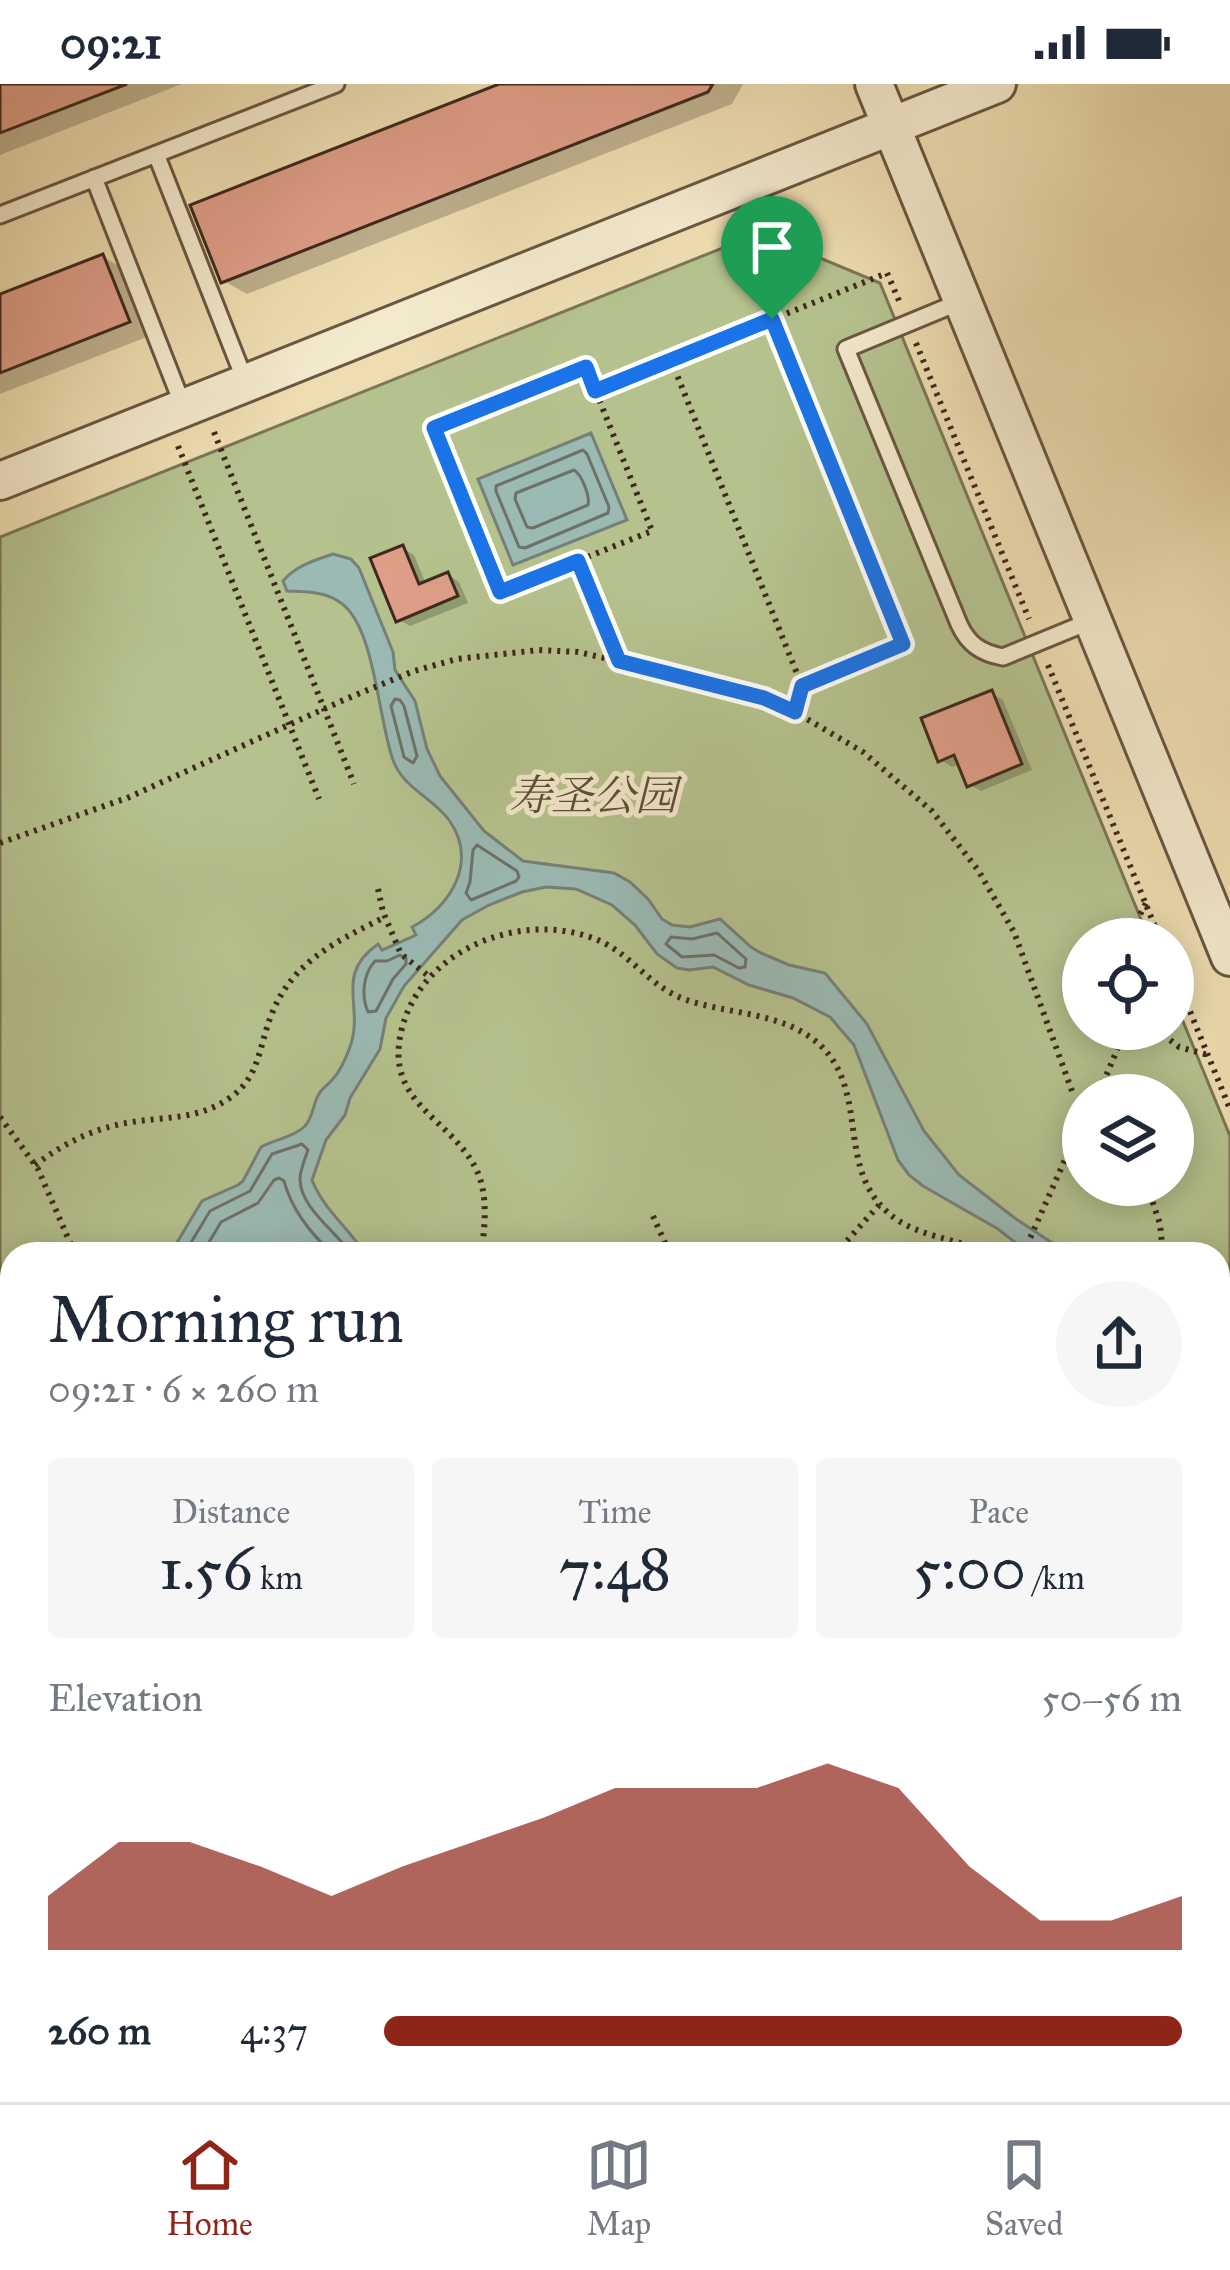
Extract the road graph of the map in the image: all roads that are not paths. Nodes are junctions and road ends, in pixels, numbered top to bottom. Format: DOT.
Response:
graph roads {
  1 [pos="274,84"];
  2 [pos="336,84"];
  3 [pos="874,84"];
  4 [pos="997,84"];
  5 [pos="283,105"];
  6 [pos="891,126"];
  7 [pos="156,154"];
  8 [pos="94,178"];
  9 [pos="0,215"];
  10 [pos="962,301"];
  11 [pos="246,383"];
  12 [pos="183,408"];
  13 [pos="0,481"];
  14 [pos="1093,620"];
  15 [pos="1230,957"];
  1 -- 5 [label="lane"];
  2 -- 5 [label="lane"];
  3 -- 6 [label="street"];
  4 -- 6 [label="street"];
  5 -- 7 [label="lane"];
  6 -- 10 [label="street"];
  6 -- 11 [label="street"];
  7 -- 8 [label="lane"];
  7 -- 11 [label="lane"];
  8 -- 9 [label="lane"];
  8 -- 12 [label="lane"];
  10 -- 14 [label="street"];
  10 -- 14 [label="lane"];
  11 -- 12 [label="street"];
  12 -- 13 [label="street"];
  14 -- 15 [label="street"];
}
